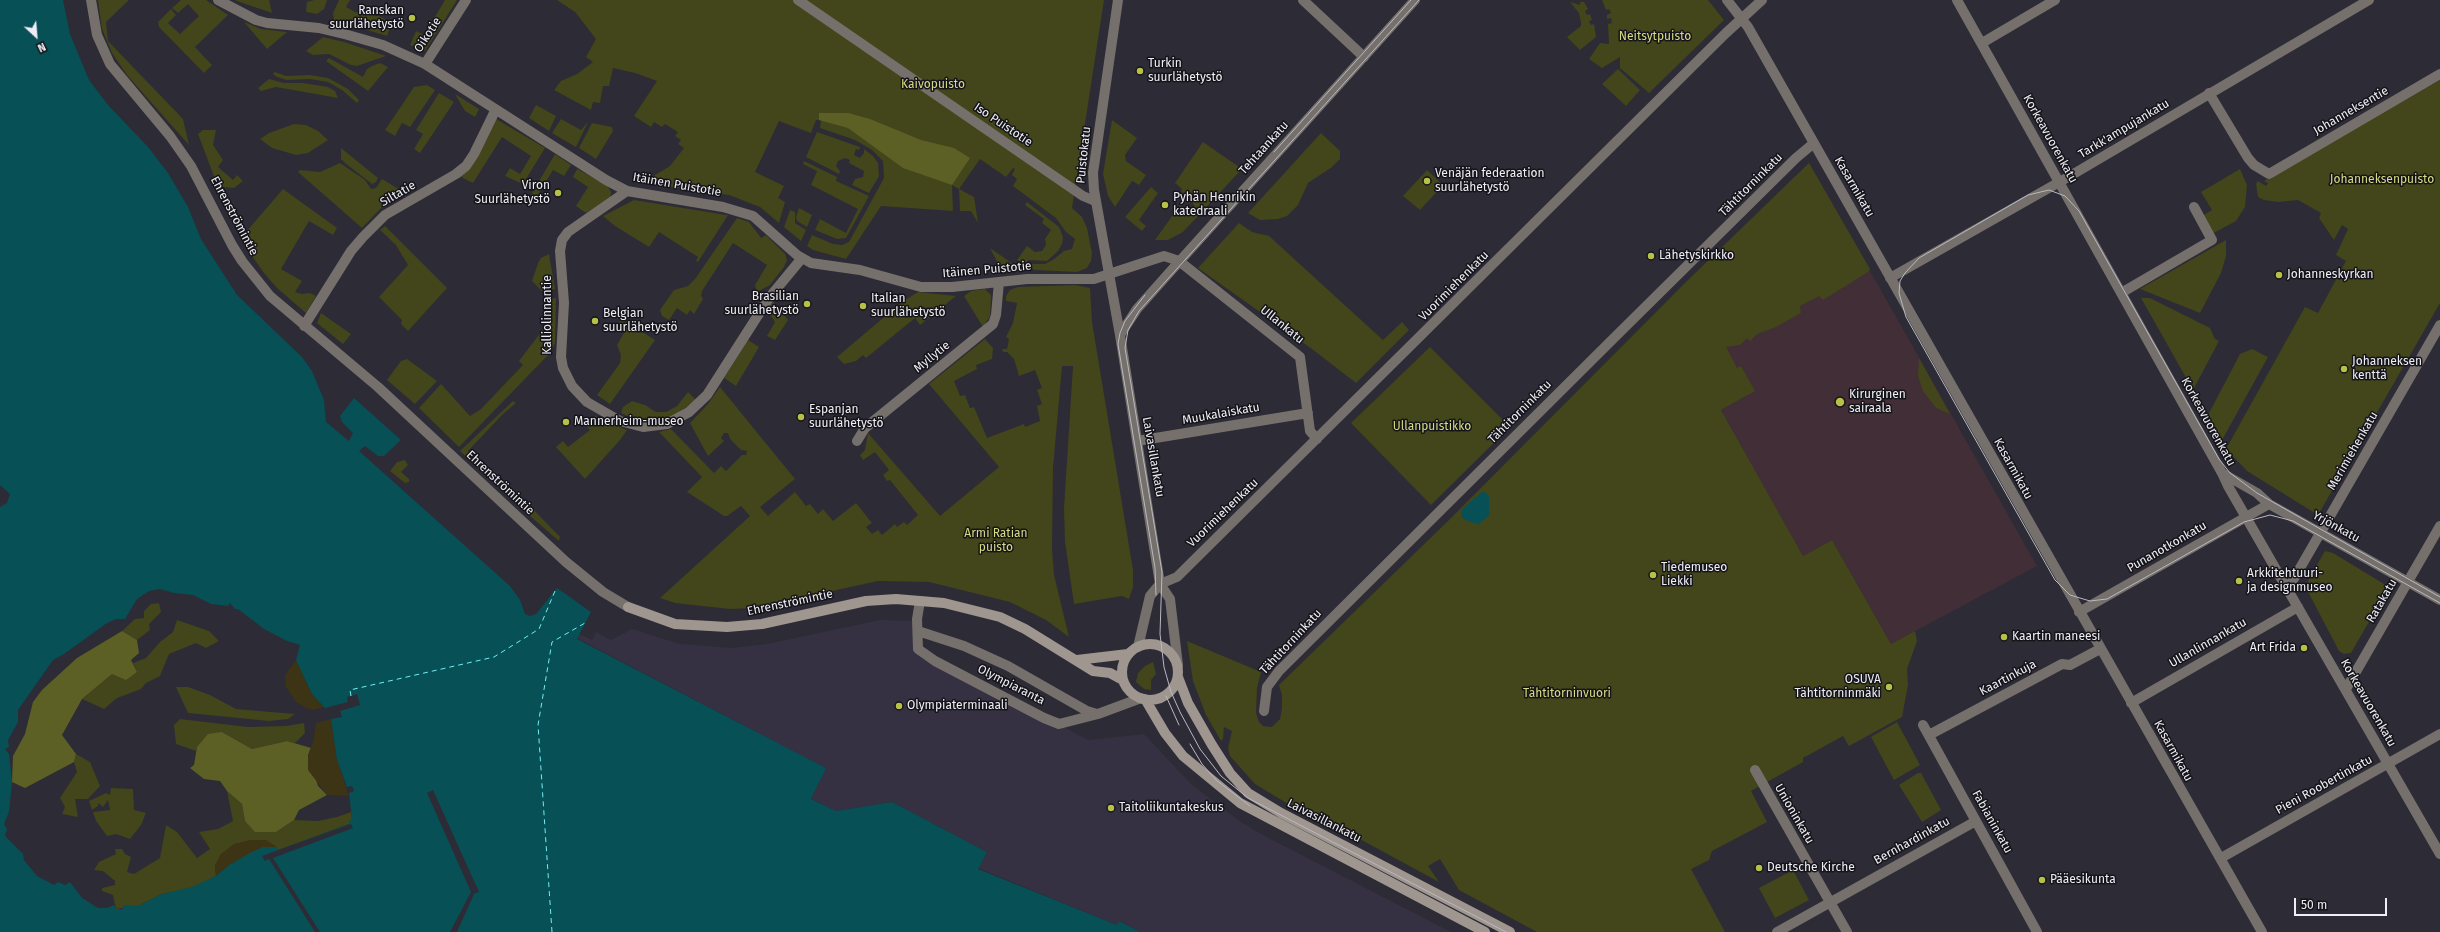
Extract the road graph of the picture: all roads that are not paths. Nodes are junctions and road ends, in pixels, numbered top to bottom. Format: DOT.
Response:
graph roads {
  1 [pos="91,0"];
  2 [pos="218,0"];
  3 [pos="466,0"];
  4 [pos="798,0"];
  5 [pos="1118,0"];
  6 [pos="1304,0"];
  7 [pos="1415,0"];
  8 [pos="1727,0"];
  9 [pos="1762,0"];
  10 [pos="1957,0"];
  11 [pos="2055,0"];
  12 [pos="2369,0"];
  13 [pos="1742,18"];
  14 [pos="1982,43"];
  15 [pos="1364,57"];
  16 [pos="425,64"];
  17 [pos="2440,74"];
  18 [pos="2209,93"];
  19 [pos="495,111"];
  20 [pos="1814,144"];
  21 [pos="2059,183"];
  22 [pos="627,191"];
  23 [pos="1095,200"];
  24 [pos="2194,207"];
  25 [pos="802,258"];
  26 [pos="1179,261"];
  27 [pos="1109,274"];
  28 [pos="1890,278"];
  29 [pos="999,282"];
  30 [pos="2121,293"];
  31 [pos="2440,325"];
  32 [pos="304,326"];
  33 [pos="1120,335"];
  34 [pos="1308,413"];
  35 [pos="1317,439"];
  36 [pos="857,441"];
  37 [pos="1138,441"];
  38 [pos="2222,473"];
  39 [pos="2269,504"];
  40 [pos="2245,516"];
  41 [pos="2440,526"];
  42 [pos="2322,533"];
  43 [pos="2408,582"];
  44 [pos="1160,584"];
  45 [pos="2288,589"];
  46 [pos="2440,600"];
  47 [pos="920,601"];
  48 [pos="628,607"];
  49 [pos="2298,607"];
  50 [pos="2079,612"];
  51 [pos="918,631"];
  52 [pos="1138,647"];
  53 [pos="2100,649"];
  54 [pos="1128,654"];
  55 [pos="1077,660"];
  56 [pos="1178,665"];
  57 [pos="1178,677"];
  58 [pos="1123,680"];
  59 [pos="2346,689"];
  60 [pos="1143,699"];
  61 [pos="2131,703"];
  62 [pos="1264,711"];
  63 [pos="1098,714"];
  64 [pos="1923,725"];
  65 [pos="2440,734"];
  66 [pos="1928,735"];
  67 [pos="2388,764"];
  68 [pos="1755,770"];
  69 [pos="1976,821"];
  70 [pos="2440,854"];
  71 [pos="2221,858"];
  72 [pos="1830,903"];
  73 [pos="1485,932"];
  74 [pos="1510,932"];
  75 [pos="1777,932"];
  76 [pos="1847,932"];
  77 [pos="2037,932"];
  78 [pos="2262,932"];
  1 -- 32 [label="street, Ehrenströmintie"];
  2 -- 16 [label="street, Itäinen Puistotie"];
  3 -- 16 [label="street, Oikotie"];
  4 -- 23 [label="street, Iso Puistotie"];
  5 -- 23 [label="street, Puistokatu"];
  6 -- 15 [label="street"];
  7 -- 15 [label="street, Tehtaankatu"];
  8 -- 13 [label="street, Kasarmikatu"];
  9 -- 13 [label="street, Vuorimiehenkatu"];
  10 -- 14 [label="street, Korkeavuorenkatu"];
  11 -- 14 [label="street"];
  12 -- 18 [label="street, Tarkk'ampujankatu"];
  13 -- 20 [label="street, Kasarmikatu"];
  13 -- 35 [label="street, Vuorimiehenkatu"];
  14 -- 21 [label="street, Korkeavuorenkatu"];
  15 -- 26 [label="street, Tehtaankatu"];
  16 -- 19 [label="street, Itäinen Puistotie"];
  17 -- 18 [label="street, Johanneksentie"];
  18 -- 21 [label="street, Tarkk'ampujankatu"];
  19 -- 22 [label="street, Itäinen Puistotie"];
  19 -- 32 [label="street, Siltatie"];
  20 -- 28 [label="street, Kasarmikatu"];
  20 -- 62 [label="street, Tähtitorninkatu"];
  21 -- 28 [label="street, Tarkk'ampujankatu"];
  21 -- 30 [label="street, Korkeavuorenkatu"];
  22 -- 25 [label="street, Itäinen Puistotie"];
  22 -- 25 [label="street, Kalliolinnantie"];
  23 -- 27 [label="street, Puistokatu"];
  24 -- 30 [label="street"];
  25 -- 29 [label="street, Itäinen Puistotie"];
  26 -- 27 [label="street, Itäinen Puistotie"];
  26 -- 33 [label="street, Tehtaankatu"];
  26 -- 34 [label="street, Ullankatu"];
  27 -- 29 [label="street, Itäinen Puistotie"];
  27 -- 33 [label="street, Puistokatu"];
  28 -- 50 [label="street, Kasarmikatu"];
  29 -- 36 [label="street, Myllytie"];
  30 -- 38 [label="street, Korkeavuorenkatu"];
  31 -- 42 [label="street, Merimiehenkatu"];
  32 -- 48 [label="street, Ehrenströmintie"];
  33 -- 37 [label="street, Laivasillankatu"];
  34 -- 35 [label="street, Ullankatu"];
  34 -- 37 [label="street, Muukalaiskatu"];
  35 -- 44 [label="street, Vuorimiehenkatu"];
  37 -- 44 [label="street, Laivasillankatu"];
  38 -- 39 [label="street, Yrjönkatu"];
  38 -- 40 [label="street, Korkeavuorenkatu"];
  39 -- 40 [label="street, Punanotkonkatu"];
  39 -- 42 [label="street, Yrjönkatu"];
  40 -- 45 [label="street, Korkeavuorenkatu"];
  40 -- 50 [label="street, Punanotkonkatu"];
  41 -- 43 [label="street, Ratakatu"];
  42 -- 43 [label="street, Yrjönkatu"];
  42 -- 45 [label="street, Merimiehenkatu"];
  43 -- 46 [label="street, Yrjönkatu"];
  43 -- 59 [label="street, Ratakatu"];
  44 -- 52 [label="street"];
  44 -- 56 [label="street, Laivasillankatu"];
  45 -- 49 [label="street, Korkeavuorenkatu"];
  47 -- 48 [label="main road, Ehrenströmintie"];
  47 -- 51 [label="street, Olympiaranta"];
  47 -- 55 [label="main road, Ehrenströmintie"];
  49 -- 59 [label="street, Korkeavuorenkatu"];
  49 -- 61 [label="street, Ullanlinnankatu"];
  50 -- 53 [label="street, Kasarmikatu"];
  51 -- 63 [label="street"];
  51 -- 63 [label="street, Olympiaranta"];
  52 -- 54 [label="main road"];
  52 -- 56 [label="main road"];
  53 -- 61 [label="street, Kasarmikatu"];
  53 -- 66 [label="street, Kaartinkuja"];
  54 -- 55 [label="main road"];
  54 -- 58 [label="main road"];
  55 -- 58 [label="main road, Ehrenströmintie"];
  56 -- 57 [label="main road, Laivasillankatu"];
  57 -- 60 [label="main road"];
  57 -- 74 [label="main road, Laivasillankatu"];
  58 -- 60 [label="main road, Laivasillankatu"];
  59 -- 67 [label="street, Korkeavuorenkatu"];
  60 -- 63 [label="street, Olympiaranta"];
  60 -- 73 [label="main road, Laivasillankatu"];
  61 -- 71 [label="street, Kasarmikatu"];
  64 -- 66 [label="street, Fabianinkatu"];
  65 -- 67 [label="street, Pieni Roobertinkatu"];
  66 -- 69 [label="street, Fabianinkatu"];
  67 -- 70 [label="street, Korkeavuorenkatu"];
  67 -- 71 [label="street, Pieni Roobertinkatu"];
  68 -- 72 [label="street, Unioninkatu"];
  69 -- 72 [label="street, Bernhardinkatu"];
  69 -- 77 [label="street, Fabianinkatu"];
  71 -- 78 [label="street, Kasarmikatu"];
  72 -- 75 [label="street, Bernhardinkatu"];
  72 -- 76 [label="street, Unioninkatu"];
}
